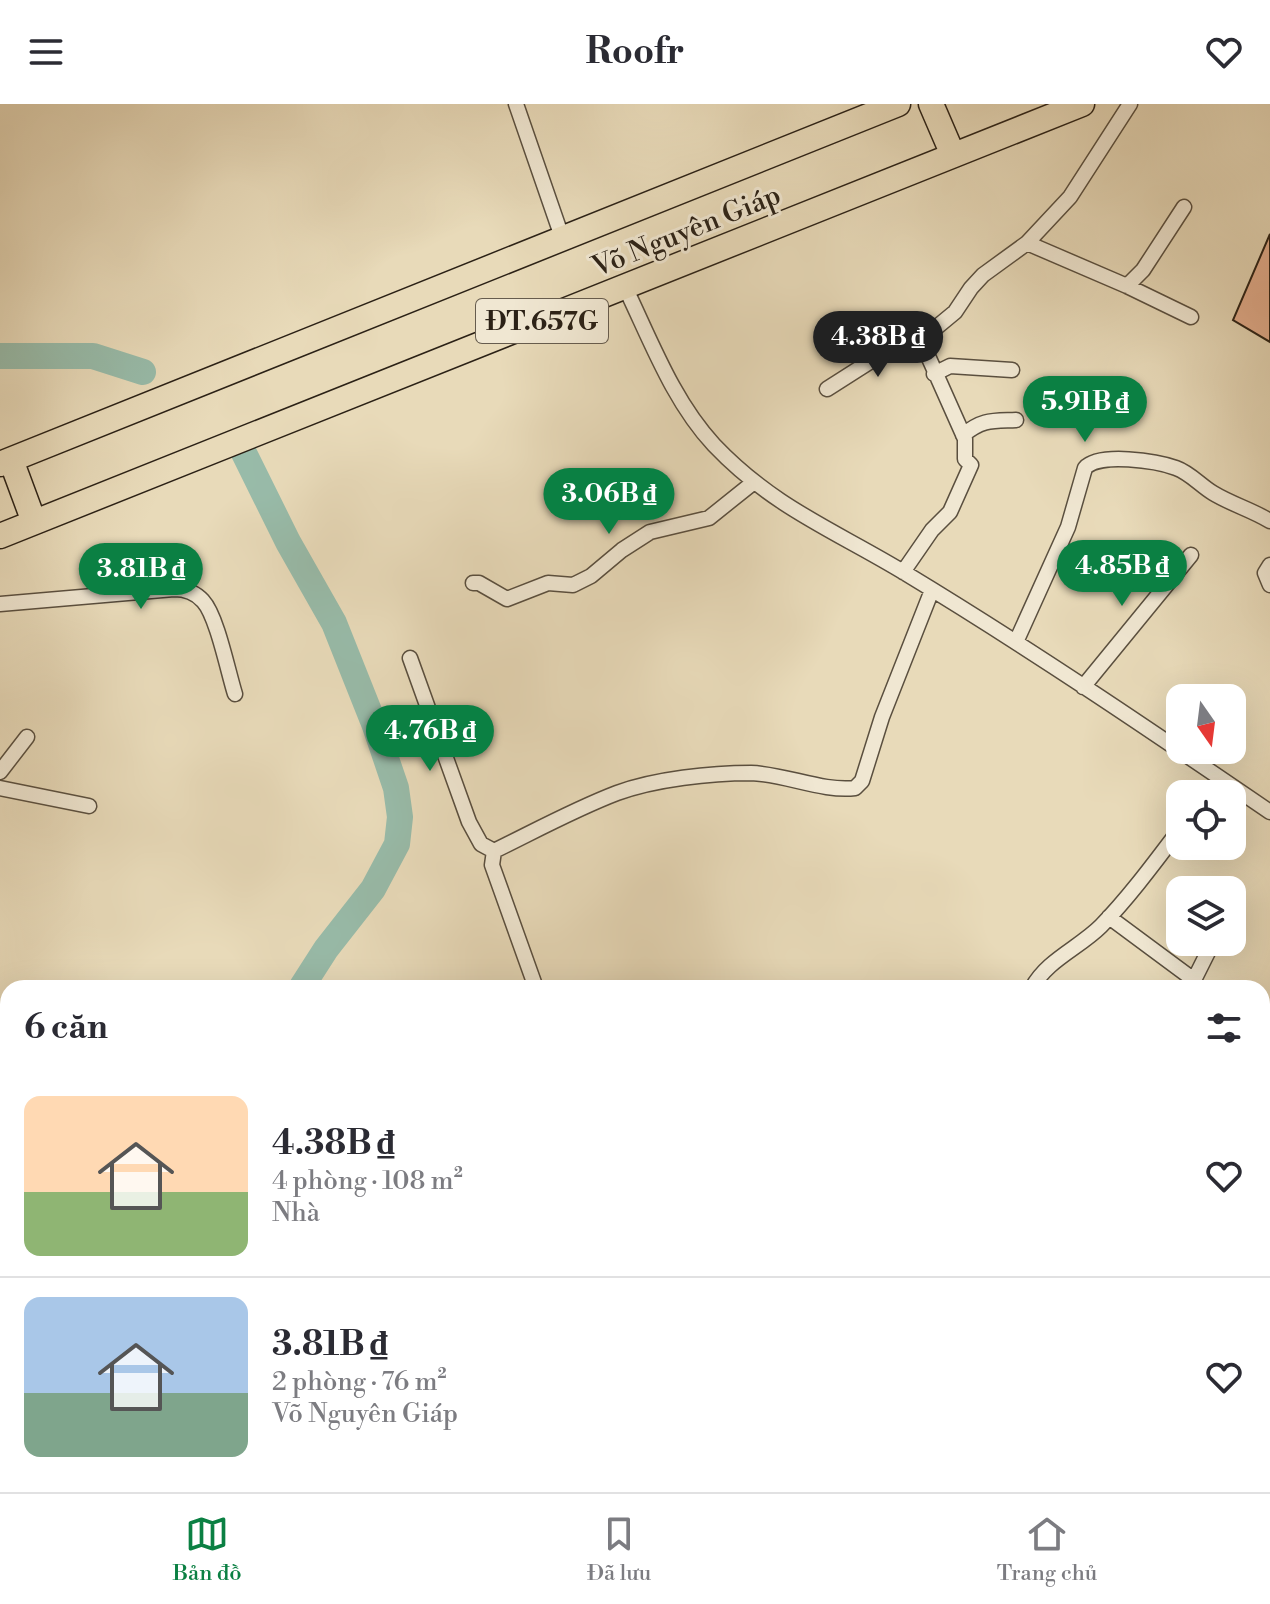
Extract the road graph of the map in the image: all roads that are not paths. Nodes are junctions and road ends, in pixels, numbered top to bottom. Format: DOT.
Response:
graph roads {
  1 [pos="516,104"];
  2 [pos="898,104"];
  3 [pos="931,104"];
  4 [pos="1082,104"];
  5 [pos="1130,104"];
  6 [pos="953,155"];
  7 [pos="1184,207"];
  8 [pos="562,237"];
  9 [pos="1027,243"];
  10 [pos="1127,286"];
  11 [pos="625,287"];
  12 [pos="1191,317"];
  13 [pos="925,341"];
  14 [pos="1012,370"];
  15 [pos="934,374"];
  16 [pos="827,389"];
  17 [pos="1016,420"];
  18 [pos="963,435"];
  19 [pos="5,462"];
  20 [pos="754,482"];
  21 [pos="1270,521"];
  22 [pos="34,522"];
  23 [pos="0,536"];
  24 [pos="1191,555"];
  25 [pos="1270,565"];
  26 [pos="903,572"];
  27 [pos="473,583"];
  28 [pos="1270,585"];
  29 [pos="932,590"];
  30 [pos="0,604"];
  31 [pos="1016,642"];
  32 [pos="410,658"];
  33 [pos="1083,687"];
  34 [pos="235,694"];
  35 [pos="27,737"];
  36 [pos="0,772"];
  37 [pos="1220,778"];
  38 [pos="0,788"];
  39 [pos="89,806"];
  40 [pos="1270,812"];
  41 [pos="1166,846"];
  42 [pos="494,851"];
  43 [pos="1109,917"];
  44 [pos="1206,956"];
  45 [pos="533,980"];
  46 [pos="1038,980"];
  47 [pos="1188,980"];
  48 [pos="1195,980"];
  1 -- 8 [label="street"];
  2 -- 8 [label="main road, Võ Nguyên Giáp / ĐT.657G"];
  3 -- 6 [label="main road"];
  4 -- 6 [label="main road, Võ Nguyên Giáp / ĐT.657G"];
  5 -- 9 [label="street"];
  6 -- 11 [label="main road, Võ Nguyên Giáp / ĐT.657G"];
  7 -- 10 [label="street"];
  8 -- 19 [label="main road, Võ Nguyên Giáp / ĐT.657G"];
  9 -- 10 [label="street"];
  9 -- 13 [label="street"];
  10 -- 12 [label="street"];
  11 -- 20 [label="street"];
  11 -- 22 [label="main road, Võ Nguyên Giáp / ĐT.657G"];
  13 -- 15 [label="street"];
  13 -- 16 [label="street"];
  14 -- 15 [label="street"];
  15 -- 18 [label="street"];
  17 -- 18 [label="street"];
  18 -- 26 [label="street"];
  19 -- 22 [label="main road"];
  20 -- 26 [label="street"];
  20 -- 27 [label="street"];
  21 -- 31 [label="street"];
  22 -- 23 [label="main road, Võ Nguyên Giáp / ĐT.657G"];
  24 -- 33 [label="street"];
  25 -- 28 [label="street"];
  26 -- 29 [label="street"];
  29 -- 31 [label="street"];
  29 -- 42 [label="street"];
  30 -- 34 [label="street"];
  31 -- 33 [label="street"];
  32 -- 42 [label="street"];
  33 -- 37 [label="street"];
  35 -- 36 [label="street"];
  37 -- 40 [label="street"];
  38 -- 39 [label="street"];
  41 -- 43 [label="street"];
  42 -- 45 [label="street"];
  43 -- 46 [label="street"];
  43 -- 47 [label="street"];
  44 -- 48 [label="street"];
}
